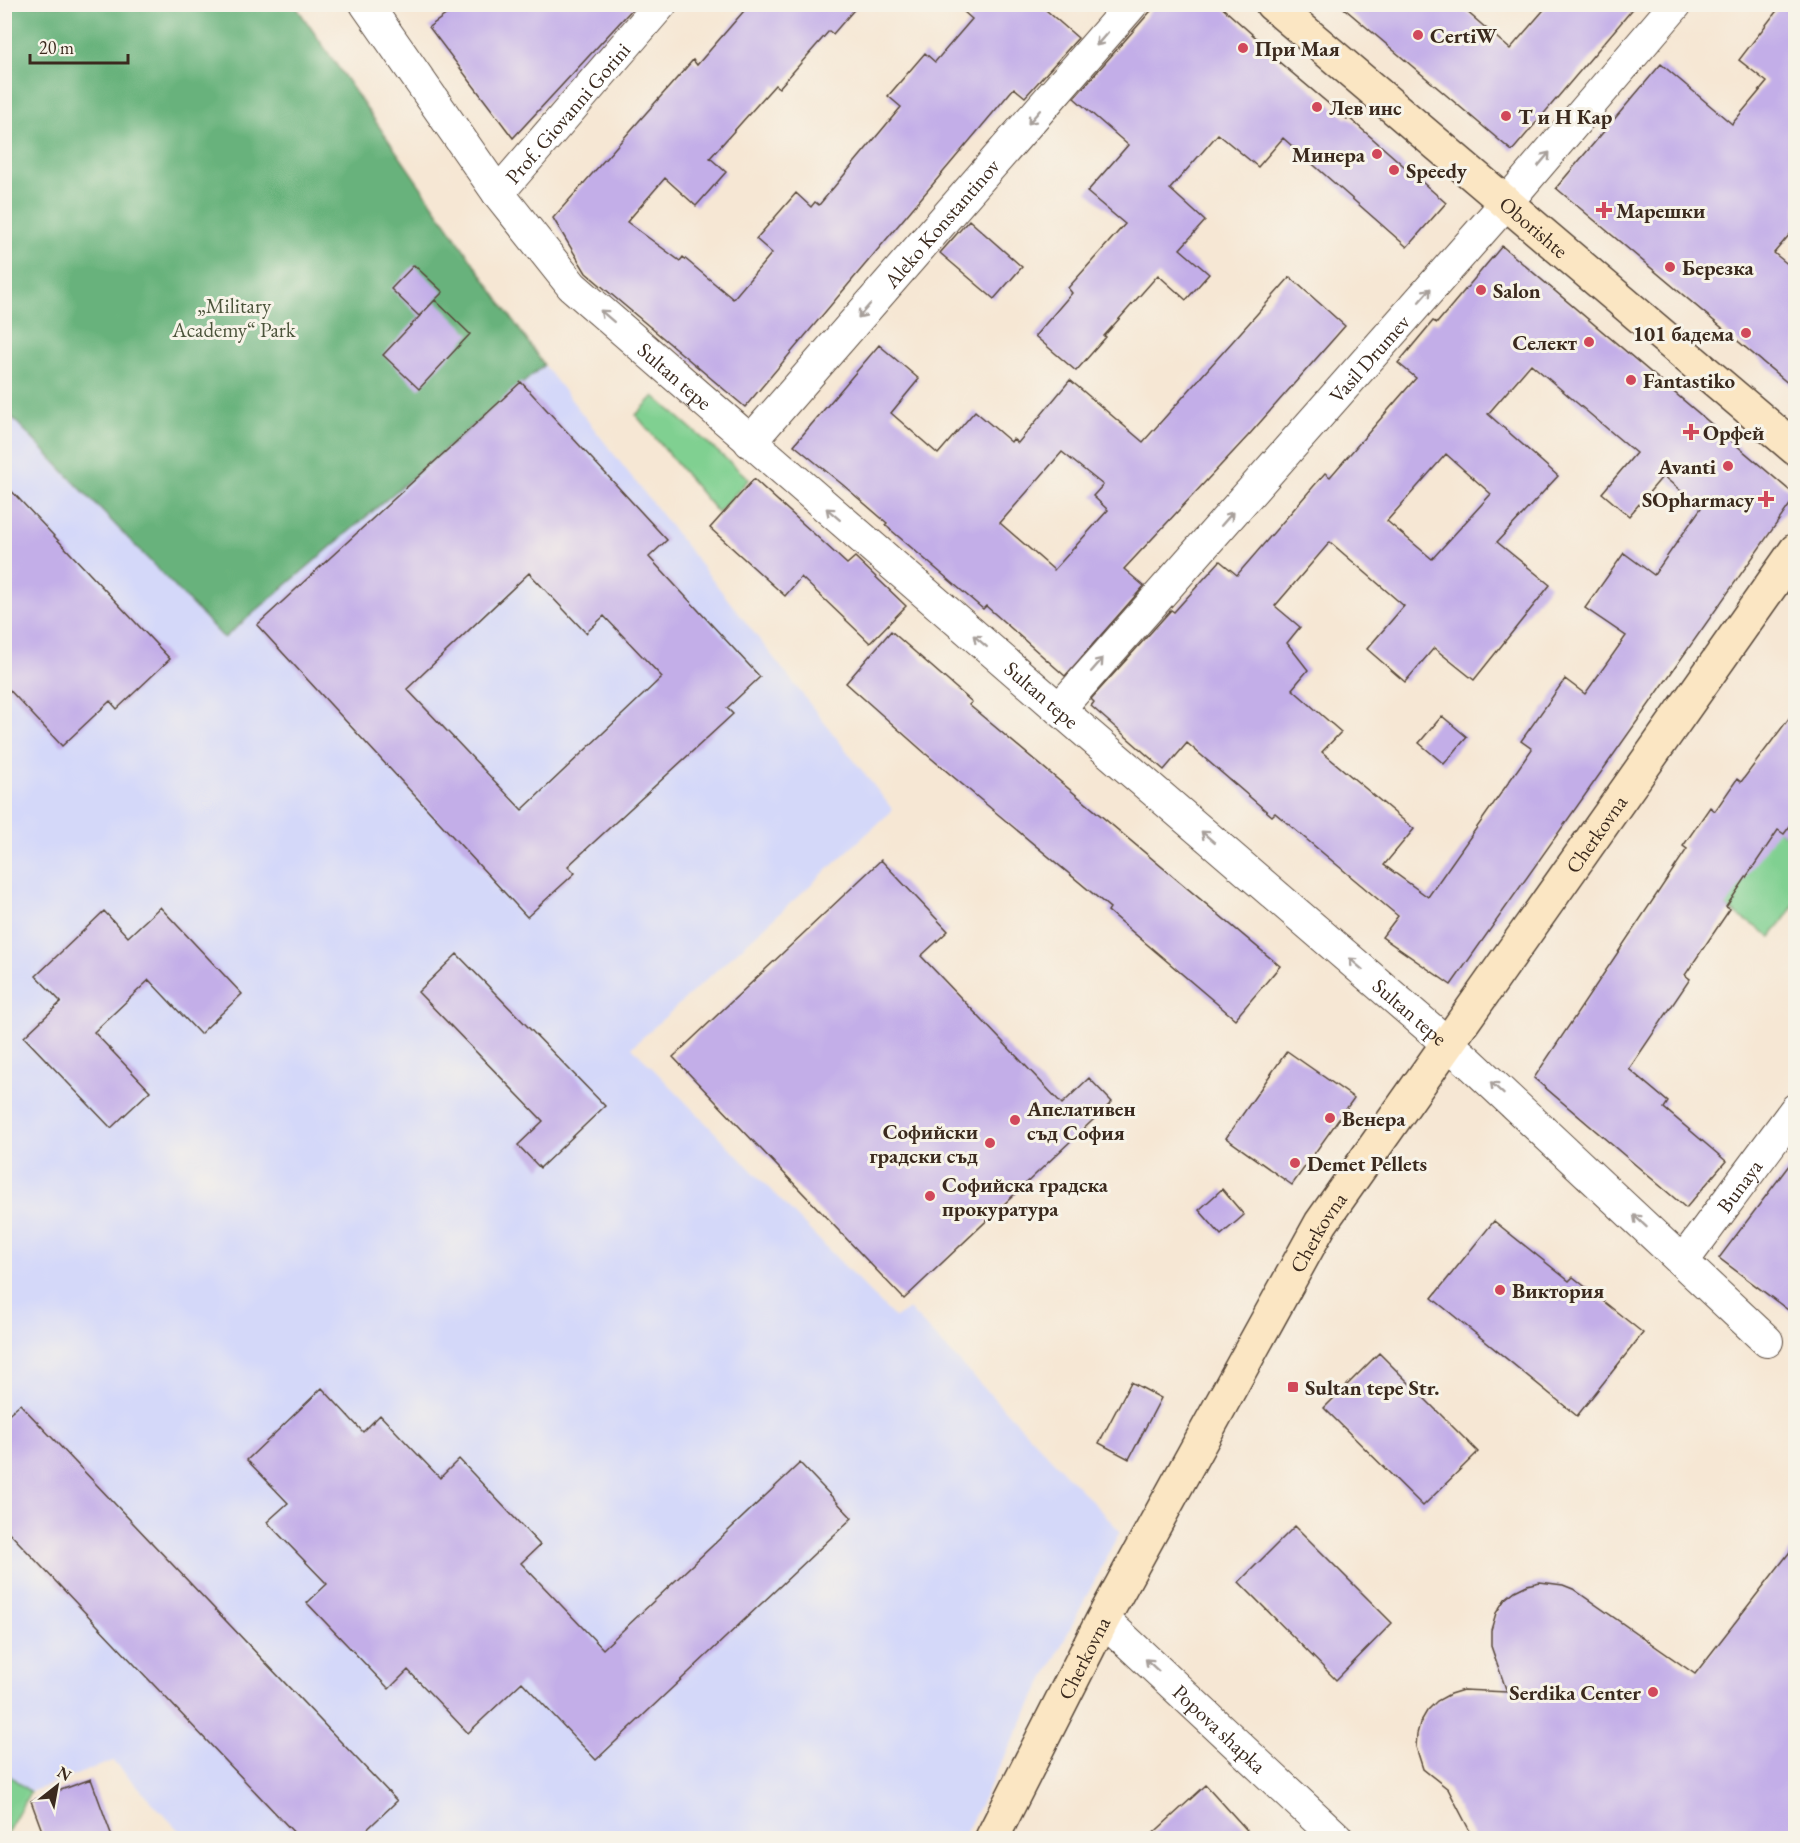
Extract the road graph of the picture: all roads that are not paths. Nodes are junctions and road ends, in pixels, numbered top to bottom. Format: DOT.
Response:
graph roads {
  1 [pos="366,4"];
  2 [pos="661,4"];
  3 [pos="1132,4"];
  4 [pos="1272,4"];
  5 [pos="1676,4"];
  6 [pos="498,193"];
  7 [pos="1506,203"];
  8 [pos="750,442"];
  9 [pos="1796,449"];
  10 [pos="1796,550"];
  11 [pos="1059,709"];
  12 [pos="1448,1044"];
  13 [pos="1796,1109"];
  14 [pos="1683,1261"];
  15 [pos="1767,1341"];
  16 [pos="1103,1619"];
  17 [pos="992,1839"];
  18 [pos="1337,1839"];
  1 -- 6 [label="street, Sultan tepe"];
  2 -- 6 [label="street, Prof. Giovanni Gorini"];
  3 -- 8 [label="street, Aleko Konstantinov, one-way"];
  4 -- 7 [label="street, Oborishte"];
  7 -- 5 [label="street, Vasil Drumev, one-way"];
  8 -- 6 [label="street, Sultan tepe, one-way"];
  7 -- 9 [label="street, Oborishte"];
  11 -- 7 [label="street, Vasil Drumev, one-way"];
  11 -- 8 [label="street, Sultan tepe, one-way"];
  10 -- 12 [label="street, Cherkovna"];
  12 -- 11 [label="street, Sultan tepe, one-way"];
  14 -- 12 [label="street, Sultan tepe, one-way"];
  12 -- 16 [label="street, Cherkovna"];
  13 -- 14 [label="street, Bunaya"];
  14 -- 15 [label="street, Sultan tepe"];
  16 -- 17 [label="street, Cherkovna"];
  18 -- 16 [label="street, Popova shapka, one-way"];
}
